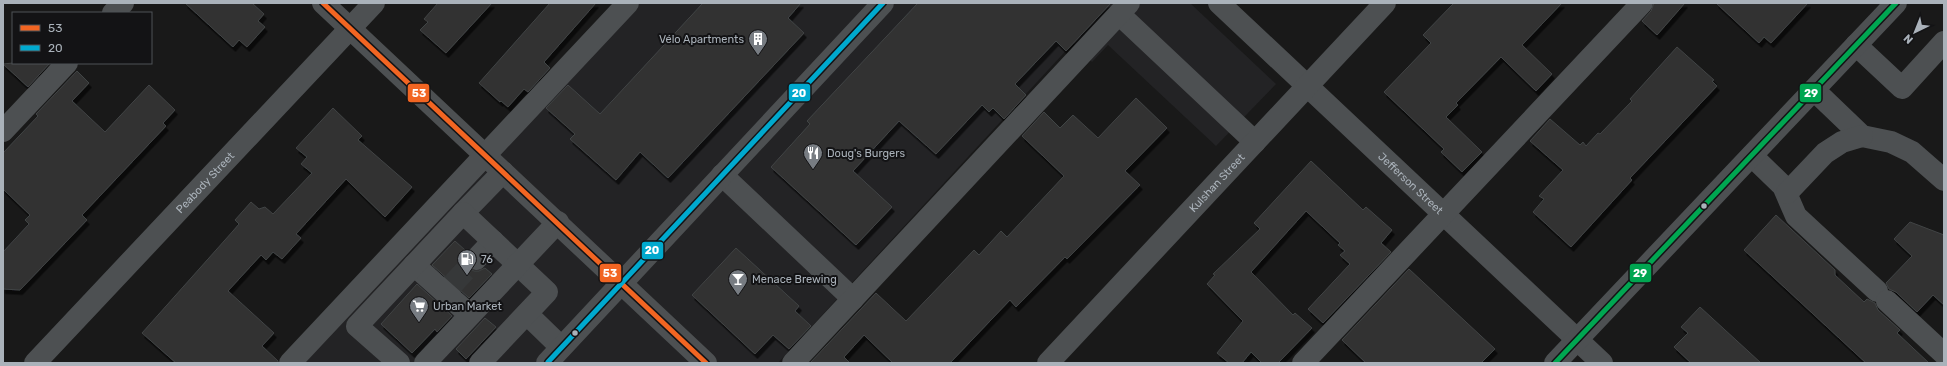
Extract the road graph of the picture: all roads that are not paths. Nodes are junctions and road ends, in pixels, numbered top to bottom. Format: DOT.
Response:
graph roads {
  1 [pos="123,3"];
  2 [pos="323,3"];
  3 [pos="374,3"];
  4 [pos="628,3"];
  5 [pos="883,3"];
  6 [pos="1219,3"];
  7 [pos="1385,3"];
  8 [pos="1642,3"];
  9 [pos="1896,3"];
  10 [pos="1124,9"];
  11 [pos="114,12"];
  12 [pos="350,29"];
  13 [pos="1944,42"];
  14 [pos="1856,45"];
  15 [pos="66,64"];
  16 [pos="1308,86"];
  17 [pos="1814,90"];
  18 [pos="3,131"];
  19 [pos="1862,136"];
  20 [pos="1255,142"];
  21 [pos="485,155"];
  22 [pos="1752,156"];
  23 [pos="503,172"];
  24 [pos="722,175"];
  25 [pos="1944,180"];
  26 [pos="1787,194"];
  27 [pos="463,213"];
  28 [pos="1444,214"];
  29 [pos="558,222"];
  30 [pos="493,241"];
  31 [pos="476,259"];
  32 [pos="517,264"];
  33 [pos="414,265"];
  34 [pos="621,283"];
  35 [pos="853,299"];
  36 [pos="527,314"];
  37 [pos="470,315"];
  38 [pos="1577,340"];
  39 [pos="561,347"];
  40 [pos="1944,354"];
  41 [pos="35,363"];
  42 [pos="290,363"];
  43 [pos="399,363"];
  44 [pos="425,363"];
  45 [pos="480,363"];
  46 [pos="547,363"];
  47 [pos="706,363"];
  48 [pos="793,363"];
  49 [pos="1048,363"];
  50 [pos="1303,363"];
  51 [pos="1555,363"];
  52 [pos="1602,363"];
  1 -- 11 [label="street"];
  2 -- 12 [label="street"];
  3 -- 12 [label="street, Peabody Street"];
  4 -- 21 [label="street"];
  5 -- 24 [label="street"];
  6 -- 16 [label="street, Jefferson Street"];
  7 -- 16 [label="street, Kulshan Street"];
  8 -- 28 [label="street"];
  9 -- 14 [label="street"];
  10 -- 20 [label="street"];
  10 -- 35 [label="street"];
  12 -- 21 [label="street"];
  12 -- 41 [label="street, Peabody Street"];
  13 -- 14 [label="street"];
  14 -- 17 [label="street"];
  15 -- 18 [label="street"];
  16 -- 20 [label="street, Kulshan Street"];
  16 -- 28 [label="street, Jefferson Street"];
  17 -- 19 [label="street"];
  17 -- 22 [label="street"];
  19 -- 25 [label="street"];
  19 -- 26 [label="street"];
  20 -- 49 [label="street, Kulshan Street"];
  21 -- 23 [label="street"];
  21 -- 42 [label="street"];
  22 -- 26 [label="street"];
  22 -- 38 [label="street"];
  23 -- 27 [label="street"];
  23 -- 29 [label="street"];
  24 -- 34 [label="street"];
  24 -- 35 [label="street"];
  26 -- 40 [label="street"];
  27 -- 30 [label="street"];
  27 -- 33 [label="street"];
  28 -- 38 [label="street, Jefferson Street"];
  28 -- 50 [label="street"];
  29 -- 32 [label="street"];
  29 -- 34 [label="street"];
  30 -- 31 [label="street"];
  30 -- 32 [label="street"];
  32 -- 36 [label="street"];
  32 -- 37 [label="street"];
  33 -- 37 [label="street"];
  33 -- 43 [label="street"];
  34 -- 39 [label="street"];
  34 -- 47 [label="street"];
  35 -- 48 [label="street"];
  36 -- 39 [label="street"];
  36 -- 45 [label="street"];
  37 -- 44 [label="street"];
  38 -- 51 [label="street"];
  38 -- 52 [label="street, Jefferson Street"];
  39 -- 46 [label="street"];
}
